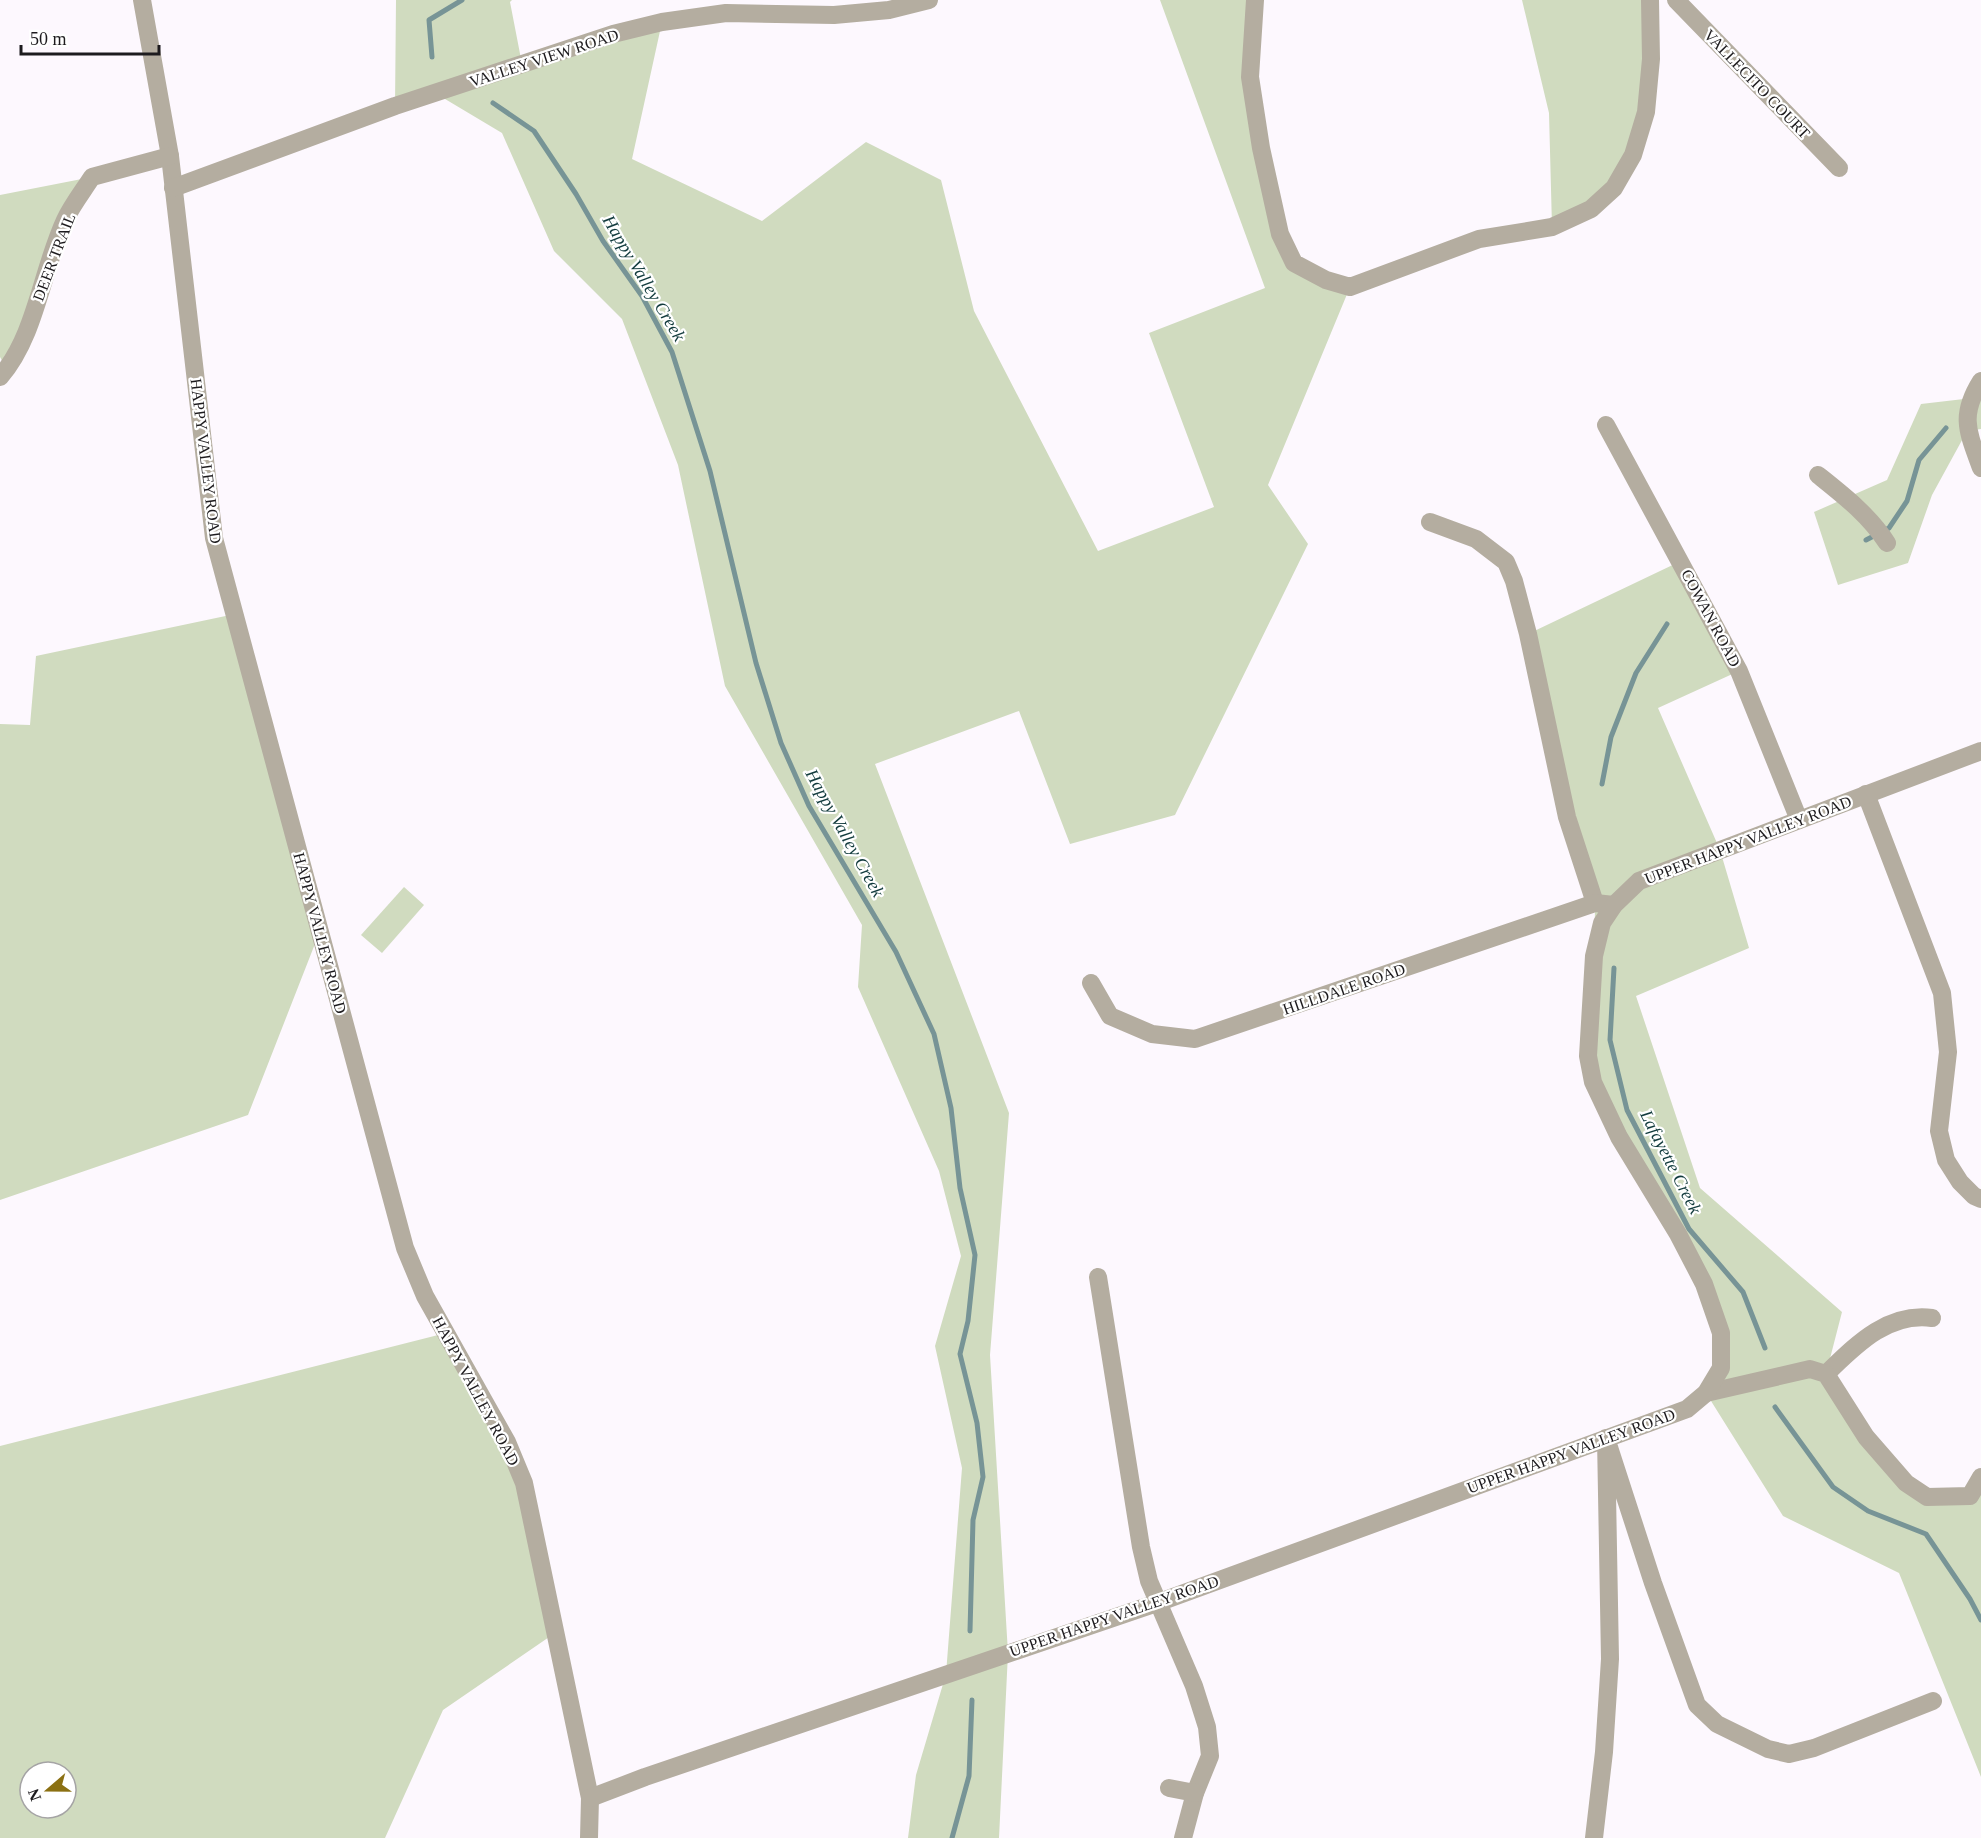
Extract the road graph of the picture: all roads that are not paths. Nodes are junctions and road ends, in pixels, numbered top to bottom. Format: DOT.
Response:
graph roads {
  1 [pos="142,0"];
  2 [pos="929,0"];
  3 [pos="1255,0"];
  4 [pos="1650,0"];
  5 [pos="1676,0"];
  6 [pos="170,156"];
  7 [pos="1839,168"];
  8 [pos="173,188"];
  9 [pos="0,377"];
  10 [pos="1981,381"];
  11 [pos="1606,425"];
  12 [pos="1981,468"];
  13 [pos="1818,475"];
  14 [pos="1430,522"];
  15 [pos="1882,536"];
  16 [pos="1981,751"];
  17 [pos="1866,794"];
  18 [pos="1799,820"];
  19 [pos="1595,903"];
  20 [pos="1614,905"];
  21 [pos="1090,983"];
  22 [pos="1981,1199"];
  23 [pos="1098,1277"];
  24 [pos="1932,1318"];
  25 [pos="1826,1374"];
  26 [pos="1706,1394"];
  27 [pos="1606,1438"];
  28 [pos="1981,1477"];
  29 [pos="1157,1603"];
  30 [pos="1932,1701"];
  31 [pos="1169,1788"];
  32 [pos="1196,1792"];
  33 [pos="590,1798"];
  34 [pos="589,1838"];
  35 [pos="1183,1838"];
  36 [pos="1594,1838"];
  1 -- 6 [label="street, HAPPY VALLEY ROAD"];
  2 -- 8 [label="street, VALLEY VIEW ROAD"];
  3 -- 4 [label="street"];
  5 -- 7 [label="street, VALLECITO COURT"];
  6 -- 8 [label="street, HAPPY VALLEY ROAD"];
  6 -- 9 [label="street, DEER TRAIL"];
  8 -- 33 [label="street, HAPPY VALLEY ROAD"];
  10 -- 12 [label="street"];
  11 -- 18 [label="street, COWAN ROAD"];
  13 -- 15 [label="street"];
  14 -- 19 [label="street"];
  16 -- 17 [label="street, UPPER HAPPY VALLEY ROAD"];
  17 -- 18 [label="street, UPPER HAPPY VALLEY ROAD"];
  17 -- 22 [label="street"];
  18 -- 20 [label="street, UPPER HAPPY VALLEY ROAD"];
  19 -- 20 [label="street, HILLDALE ROAD"];
  19 -- 21 [label="street, HILLDALE ROAD"];
  20 -- 26 [label="street, UPPER HAPPY VALLEY ROAD"];
  23 -- 29 [label="street"];
  24 -- 25 [label="street"];
  25 -- 26 [label="street"];
  25 -- 28 [label="street"];
  26 -- 27 [label="street, UPPER HAPPY VALLEY ROAD"];
  27 -- 29 [label="street, UPPER HAPPY VALLEY ROAD"];
  27 -- 30 [label="street"];
  27 -- 36 [label="street"];
  29 -- 32 [label="street"];
  29 -- 33 [label="street, UPPER HAPPY VALLEY ROAD"];
  31 -- 32 [label="street"];
  32 -- 35 [label="street"];
  33 -- 34 [label="street, HAPPY VALLEY ROAD"];
}
